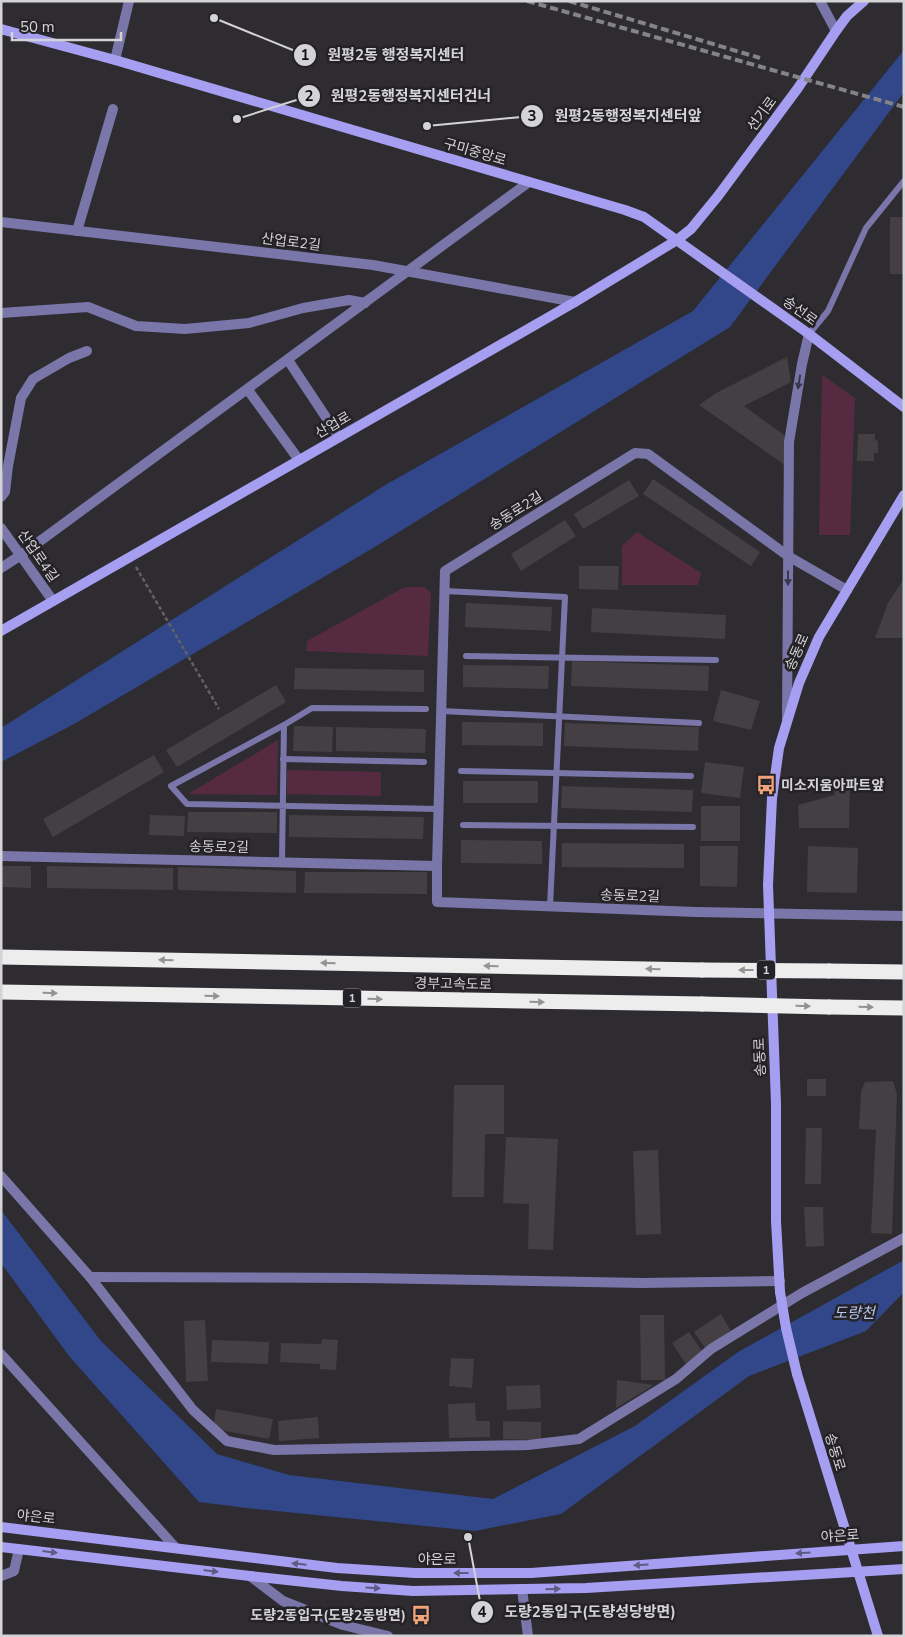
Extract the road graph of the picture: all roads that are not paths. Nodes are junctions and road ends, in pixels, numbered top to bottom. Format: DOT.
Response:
graph roads {
  1 [pos="129,1"];
  2 [pos="820,1"];
  3 [pos="864,1"];
  4 [pos="1,28"];
  5 [pos="836,31"];
  6 [pos="115,60"];
  7 [pos="113,109"];
  8 [pos="904,181"];
  9 [pos="529,182"];
  10 [pos="1,222"];
  11 [pos="76,231"];
  12 [pos="677,240"];
  13 [pos="406,272"];
  14 [pos="575,302"];
  15 [pos="365,303"];
  16 [pos="1,312"];
  17 [pos="809,334"];
  18 [pos="87,351"];
  19 [pos="288,360"];
  20 [pos="248,390"];
  21 [pos="904,407"];
  22 [pos="339,437"];
  23 [pos="299,460"];
  24 [pos="904,495"];
  25 [pos="1,497"];
  26 [pos="1,528"];
  27 [pos="21,556"];
  28 [pos="788,556"];
  29 [pos="1,568"];
  30 [pos="847,590"];
  31 [pos="444,591"];
  32 [pos="53,601"];
  33 [pos="1,631"];
  34 [pos="466,656"];
  35 [pos="562,658"];
  36 [pos="716,660"];
  37 [pos="426,709"];
  38 [pos="441,711"];
  39 [pos="560,716"];
  40 [pos="787,722"];
  41 [pos="699,723"];
  42 [pos="284,725"];
  43 [pos="283,759"];
  44 [pos="424,762"];
  45 [pos="461,770"];
  46 [pos="557,774"];
  47 [pos="691,776"];
  48 [pos="283,806"];
  49 [pos="439,809"];
  50 [pos="463,825"];
  51 [pos="554,826"];
  52 [pos="693,827"];
  53 [pos="1,856"];
  54 [pos="282,862"];
  55 [pos="437,866"];
  56 [pos="550,906"];
  57 [pos="768,914"];
  58 [pos="904,916"];
  59 [pos="1,957"];
  60 [pos="904,972"];
  61 [pos="1,992"];
  62 [pos="904,1008"];
  63 [pos="1,1176"];
  64 [pos="904,1238"];
  65 [pos="90,1277"];
  66 [pos="780,1281"];
  67 [pos="1,1354"];
  68 [pos="1,1527"];
  69 [pos="1,1546"];
  70 [pos="904,1546"];
  71 [pos="175,1547"];
  72 [pos="18,1548"];
  73 [pos="850,1549"];
  74 [pos="904,1569"];
  75 [pos="858,1572"];
  76 [pos="1,1576"];
  77 [pos="250,1576"];
  78 [pos="522,1589"];
  79 [pos="388,1636"];
  80 [pos="528,1636"];
  81 [pos="878,1636"];
  1 -- 6 [label="street"];
  2 -- 5 [label="street"];
  3 -- 5 [label="street, 선기로"];
  4 -- 6 [label="street, 구미중앙로"];
  5 -- 12 [label="street, 선기로"];
  6 -- 9 [label="street, 구미중앙로"];
  7 -- 11 [label="street"];
  8 -- 17 [label="lane"];
  9 -- 12 [label="street, 구미중앙로"];
  9 -- 13 [label="street"];
  10 -- 11 [label="street, 산업로2길"];
  11 -- 13 [label="street, 산업로2길"];
  12 -- 14 [label="street, 산업로"];
  12 -- 17 [label="street, 송선로"];
  13 -- 14 [label="street, 산업로2길"];
  13 -- 15 [label="street"];
  14 -- 22 [label="street, 산업로"];
  15 -- 16 [label="street"];
  15 -- 19 [label="street"];
  17 -- 21 [label="street, 송선로"];
  17 -- 28 [label="street, one-way"];
  18 -- 25 [label="street"];
  19 -- 20 [label="street"];
  19 -- 22 [label="street"];
  20 -- 23 [label="street"];
  20 -- 27 [label="street"];
  22 -- 23 [label="street, 산업로"];
  23 -- 32 [label="street, 산업로"];
  24 -- 30 [label="street, 송동로"];
  26 -- 27 [label="street, 산업로4길"];
  27 -- 29 [label="street"];
  27 -- 32 [label="street, 산업로4길"];
  28 -- 30 [label="street, 송동로2길"];
  28 -- 31 [label="street, 송동로2길"];
  28 -- 40 [label="street, one-way"];
  30 -- 40 [label="street, 송동로"];
  31 -- 35 [label="lane"];
  31 -- 38 [label="street, 송동로2길"];
  32 -- 33 [label="street, 산업로"];
  34 -- 35 [label="lane"];
  35 -- 36 [label="lane"];
  35 -- 39 [label="lane"];
  37 -- 42 [label="lane"];
  38 -- 39 [label="lane"];
  38 -- 49 [label="street, 송동로2길"];
  39 -- 41 [label="lane"];
  39 -- 46 [label="lane"];
  40 -- 57 [label="street, 송동로"];
  42 -- 43 [label="lane"];
  42 -- 48 [label="lane"];
  43 -- 44 [label="lane"];
  43 -- 48 [label="lane"];
  45 -- 46 [label="lane"];
  46 -- 47 [label="lane"];
  46 -- 51 [label="lane"];
  48 -- 49 [label="lane"];
  48 -- 54 [label="lane"];
  49 -- 55 [label="street, 송동로2길"];
  50 -- 51 [label="lane"];
  51 -- 52 [label="lane"];
  51 -- 56 [label="lane"];
  53 -- 54 [label="street, 송동로2길"];
  54 -- 55 [label="street, 송동로2길"];
  55 -- 56 [label="street, 송동로2길"];
  56 -- 57 [label="street, 송동로2길"];
  57 -- 58 [label="street, 송동로2길"];
  57 -- 66 [label="street, 송동로"];
  60 -- 59 [label="highway, 경부고속도로 / 1, one-way, bridge"];
  61 -- 62 [label="highway, 경부고속도로 / 1, one-way, bridge"];
  63 -- 65 [label="street"];
  64 -- 65 [label="street"];
  65 -- 66 [label="street"];
  66 -- 73 [label="street, 송동로, bridge"];
  67 -- 71 [label="street"];
  68 -- 71 [label="street, 야은로"];
  69 -- 72 [label="street"];
  70 -- 73 [label="street, 야은로"];
  73 -- 71 [label="street, 야은로, one-way"];
  72 -- 76 [label="street"];
  72 -- 77 [label="street, one-way"];
  73 -- 75 [label="street, 송동로"];
  74 -- 75 [label="street"];
  78 -- 75 [label="street, one-way"];
  75 -- 81 [label="street, 송동로"];
  77 -- 78 [label="street, one-way"];
  77 -- 79 [label="street"];
  78 -- 80 [label="street"];
}
